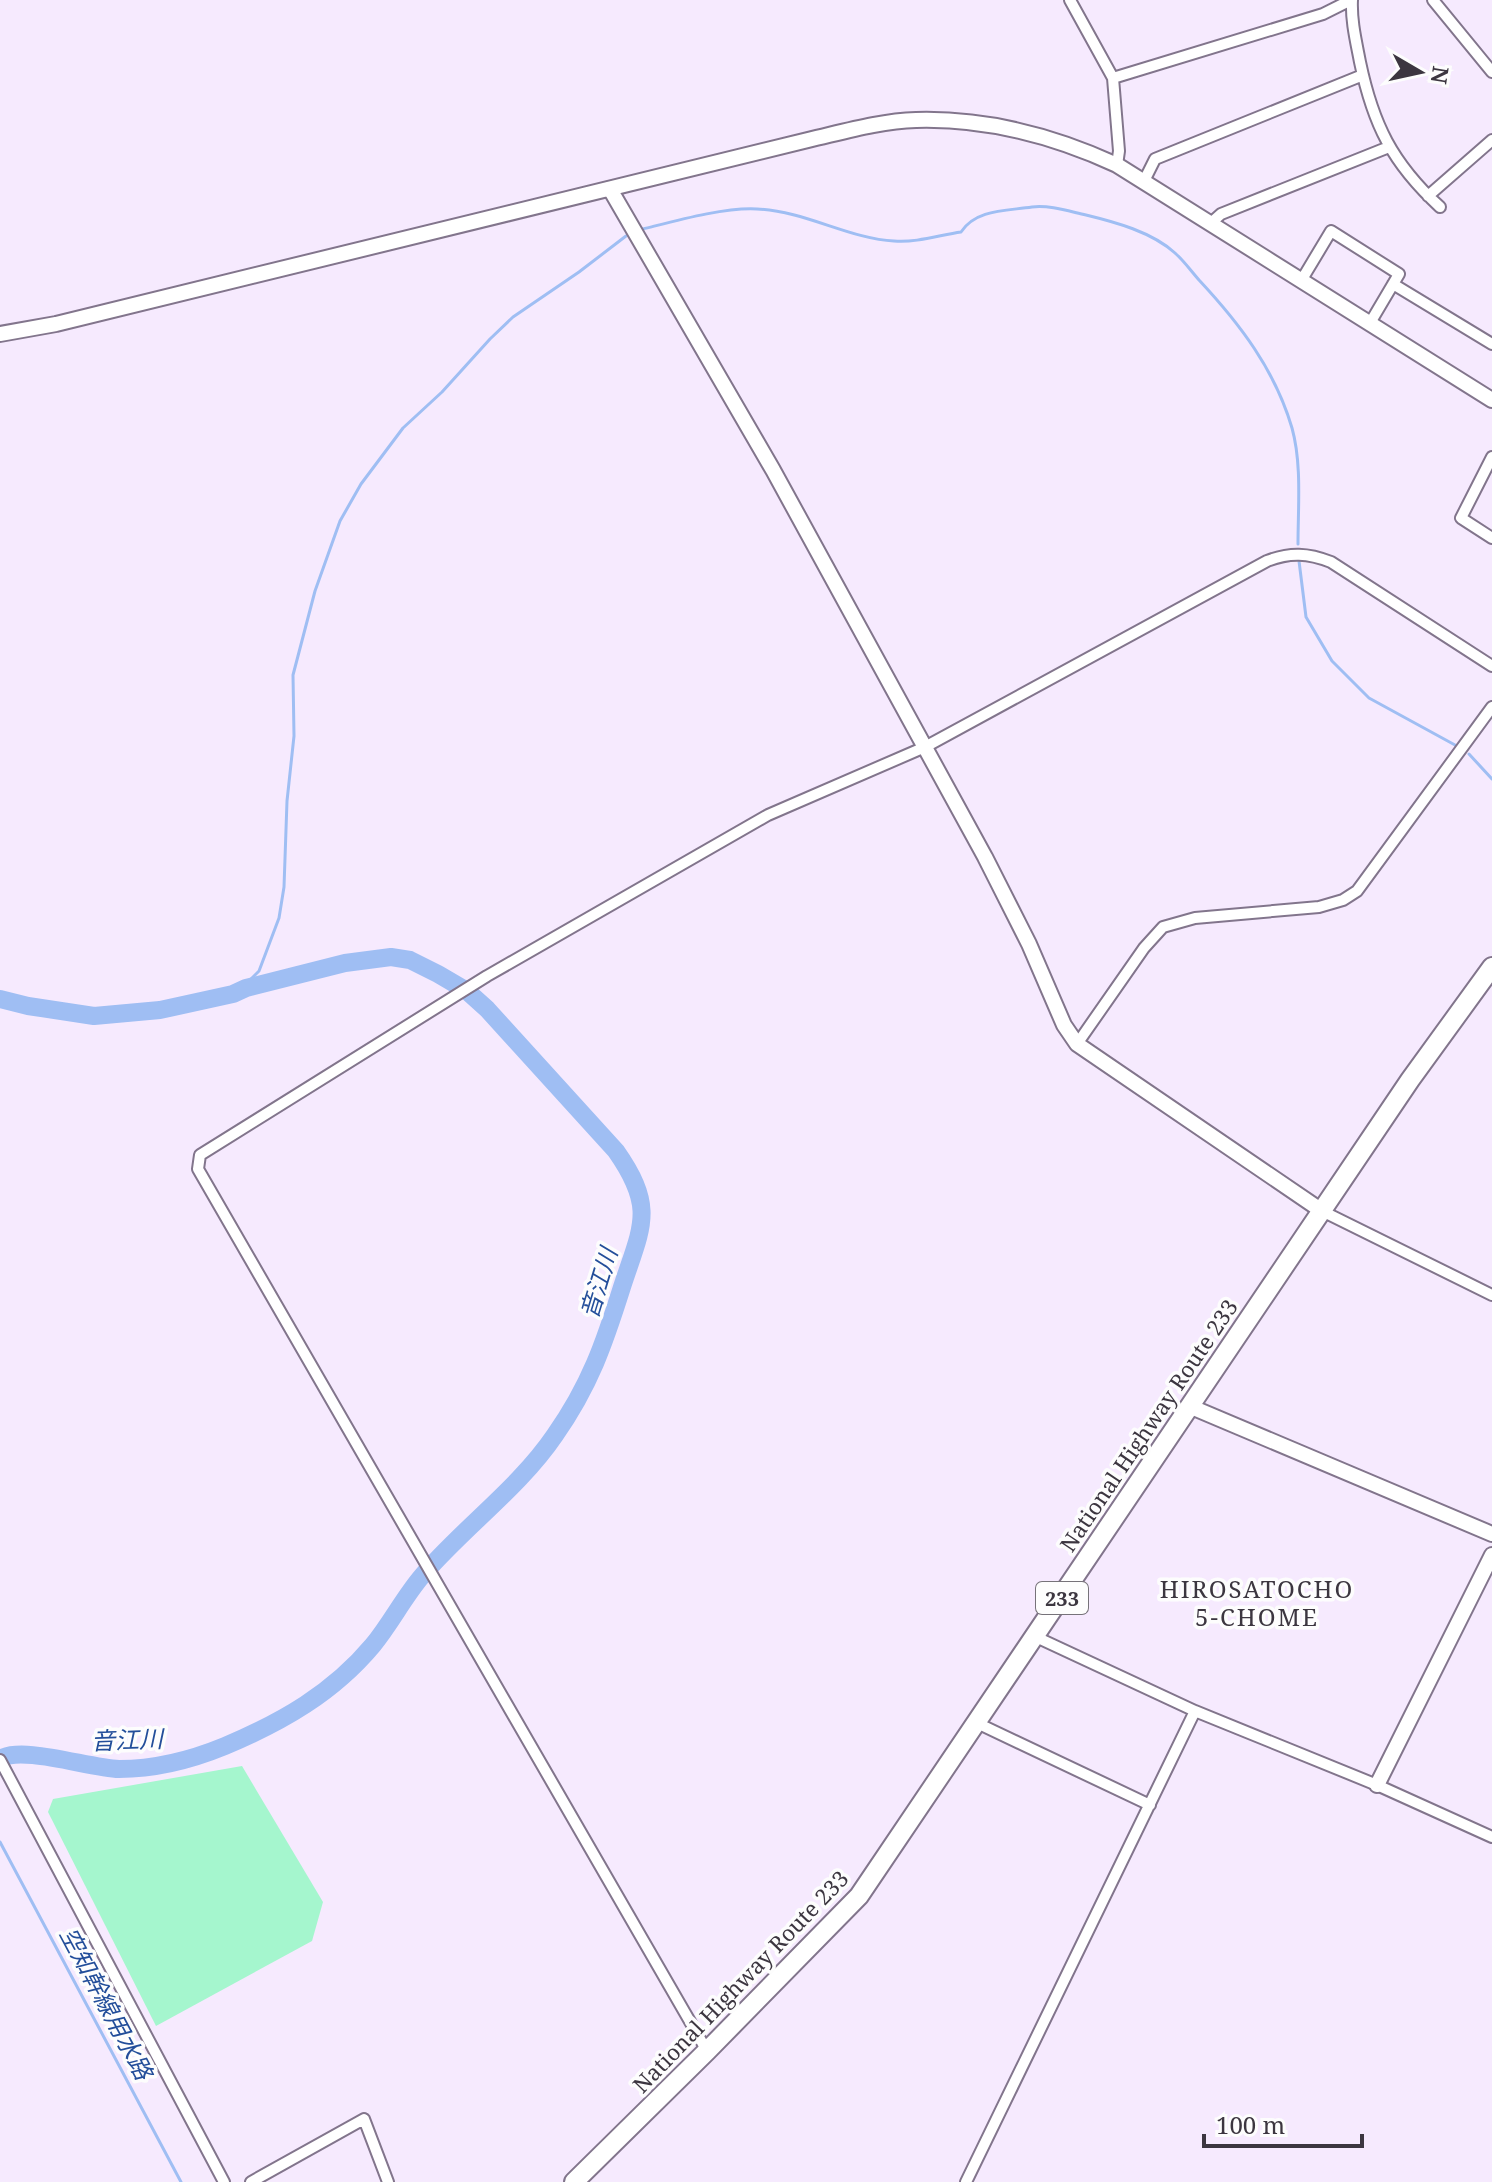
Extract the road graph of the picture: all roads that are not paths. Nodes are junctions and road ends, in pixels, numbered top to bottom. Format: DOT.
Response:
graph roads {
  1 [pos="1070,0"];
  2 [pos="1352,0"];
  3 [pos="1433,0"];
  4 [pos="1492,72"];
  5 [pos="1363,75"];
  6 [pos="1113,78"];
  7 [pos="1492,140"];
  8 [pos="1389,147"];
  9 [pos="1117,165"];
  10 [pos="1144,181"];
  11 [pos="610,189"];
  12 [pos="1428,196"];
  13 [pos="1440,207"];
  14 [pos="1212,222"];
  15 [pos="1301,281"];
  16 [pos="1393,284"];
  17 [pos="1370,323"];
  18 [pos="0,334"];
  19 [pos="1492,344"];
  20 [pos="1492,400"];
  21 [pos="1492,457"];
  22 [pos="1492,538"];
  23 [pos="1492,666"];
  24 [pos="1492,707"];
  25 [pos="925,747"];
  26 [pos="1492,967"];
  27 [pos="1077,1044"];
  28 [pos="1322,1211"];
  29 [pos="1492,1295"];
  30 [pos="1189,1406"];
  31 [pos="1492,1534"];
  32 [pos="1492,1555"];
  33 [pos="1036,1637"];
  34 [pos="1195,1711"];
  35 [pos="977,1723"];
  36 [pos="0,1760"];
  37 [pos="1377,1785"];
  38 [pos="1150,1805"];
  39 [pos="1492,1837"];
  40 [pos="707,2051"];
  41 [pos="224,2182"];
  42 [pos="251,2182"];
  43 [pos="388,2182"];
  44 [pos="574,2182"];
  45 [pos="966,2182"];
  1 -- 6 [label="street"];
  2 -- 5 [label="street"];
  2 -- 6 [label="street"];
  3 -- 4 [label="street"];
  5 -- 8 [label="street"];
  5 -- 10 [label="street"];
  6 -- 9 [label="street"];
  7 -- 12 [label="street"];
  8 -- 12 [label="street"];
  8 -- 14 [label="street"];
  9 -- 10 [label="street"];
  9 -- 11 [label="street"];
  10 -- 14 [label="street"];
  11 -- 18 [label="street"];
  11 -- 25 [label="street"];
  12 -- 13 [label="street"];
  14 -- 15 [label="street"];
  15 -- 16 [label="street"];
  15 -- 17 [label="street"];
  16 -- 17 [label="street"];
  16 -- 19 [label="street"];
  17 -- 20 [label="street"];
  21 -- 22 [label="street"];
  23 -- 25 [label="street"];
  24 -- 27 [label="street"];
  25 -- 27 [label="street"];
  25 -- 40 [label="street"];
  26 -- 28 [label="highway, National Highway Route 233 / 233"];
  27 -- 28 [label="street"];
  28 -- 29 [label="street"];
  28 -- 30 [label="highway, National Highway Route 233 / 233"];
  30 -- 31 [label="street"];
  30 -- 33 [label="highway, National Highway Route 233 / 233"];
  32 -- 37 [label="street"];
  33 -- 34 [label="street"];
  33 -- 35 [label="highway, National Highway Route 233 / 233"];
  34 -- 37 [label="street"];
  34 -- 38 [label="street"];
  35 -- 38 [label="street"];
  35 -- 40 [label="highway, National Highway Route 233 / 233"];
  36 -- 41 [label="street"];
  37 -- 39 [label="street"];
  38 -- 45 [label="street"];
  40 -- 44 [label="highway, National Highway Route 233 / 233"];
  42 -- 43 [label="street"];
}
